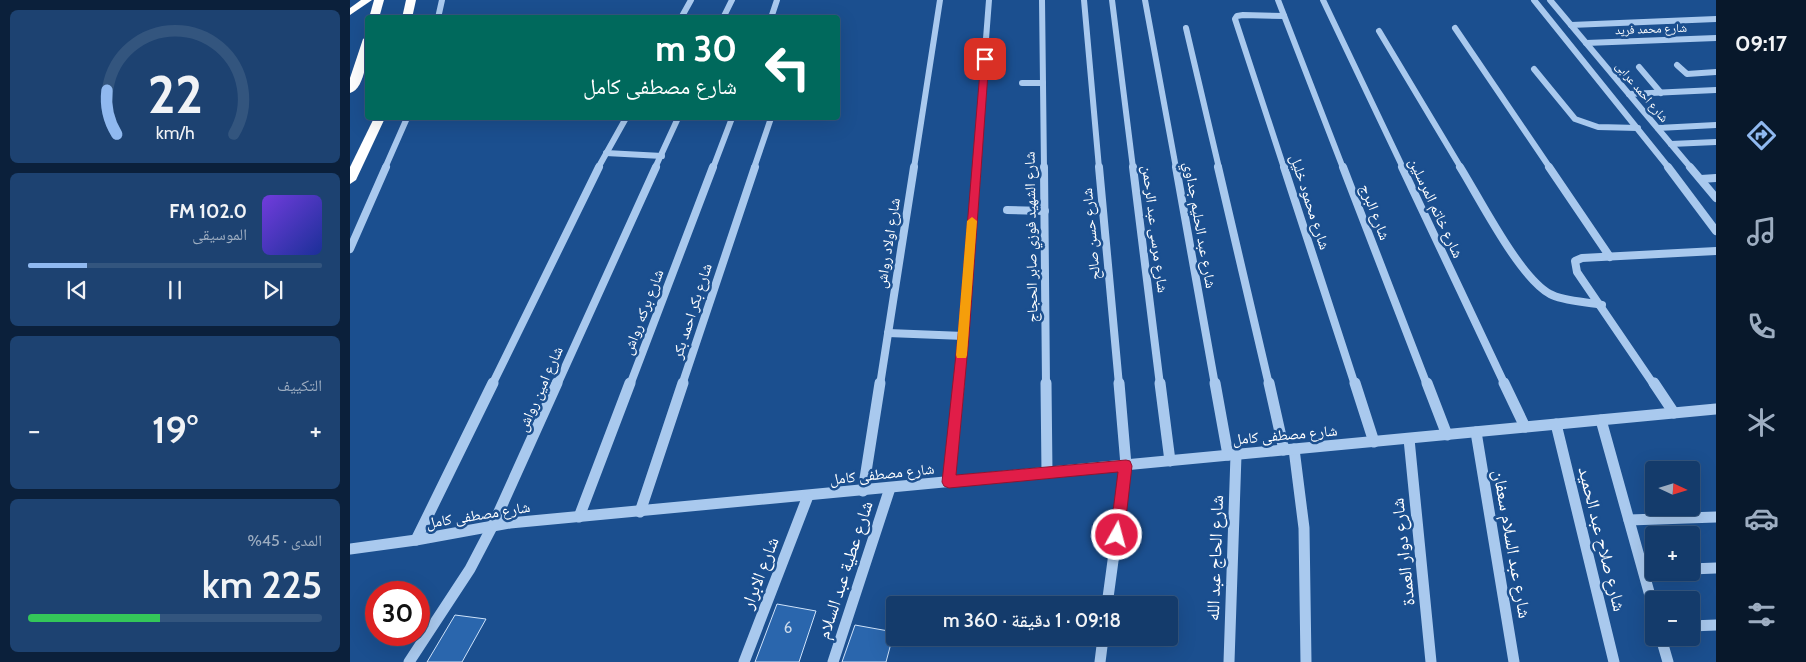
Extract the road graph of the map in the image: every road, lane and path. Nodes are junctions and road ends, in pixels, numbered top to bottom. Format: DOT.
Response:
graph roads {
  1 [pos="367,0"];
  2 [pos="379,0"];
  3 [pos="411,0"];
  4 [pos="442,0"];
  5 [pos="690,0"];
  6 [pos="732,0"];
  7 [pos="777,0"];
  8 [pos="940,0"];
  9 [pos="989,0"];
  10 [pos="1042,0"];
  11 [pos="1084,0"];
  12 [pos="1112,0"];
  13 [pos="1145,0"];
  14 [pos="1278,0"];
  15 [pos="1322,0"];
  16 [pos="1534,0"];
  17 [pos="1550,0"];
  18 [pos="1562,0"];
  19 [pos="350,12"];
  20 [pos="375,15"];
  21 [pos="408,15"];
  22 [pos="439,15"];
  23 [pos="682,15"];
  24 [pos="724,15"];
  25 [pos="772,15"];
  26 [pos="1284,16"];
  27 [pos="1716,19"];
  28 [pos="1571,24"];
  29 [pos="1186,28"];
  30 [pos="1455,28"];
  31 [pos="1379,31"];
  32 [pos="1716,38"];
  33 [pos="1586,43"];
  34 [pos="365,49"];
  35 [pos="1677,66"];
  36 [pos="1639,67"];
  37 [pos="1534,69"];
  38 [pos="1716,72"];
  39 [pos="1022,83"];
  40 [pos="1043,83"];
  41 [pos="350,90"];
  42 [pos="1716,90"];
  43 [pos="1661,93"];
  44 [pos="1629,94"];
  45 [pos="378,120"];
  46 [pos="406,120"];
  47 [pos="625,120"];
  48 [pos="677,120"];
  49 [pos="731,120"];
  50 [pos="770,120"];
  51 [pos="1716,125"];
  52 [pos="1638,128"];
  53 [pos="1658,128"];
  54 [pos="1716,142"];
  55 [pos="1671,144"];
  56 [pos="606,153"];
  57 [pos="662,156"];
  58 [pos="1716,178"];
  59 [pos="1700,179"];
  60 [pos="350,180"];
  61 [pos="1716,198"];
  62 [pos="1007,210"];
  63 [pos="1045,211"];
  64 [pos="1716,231"];
  65 [pos="350,249"];
  66 [pos="1716,251"];
  67 [pos="1610,257"];
  68 [pos="1602,305"];
  69 [pos="888,333"];
  70 [pos="964,336"];
  71 [pos="1716,409"];
  72 [pos="1674,413"];
  73 [pos="1601,420"];
  74 [pos="1556,424"];
  75 [pos="1525,427"];
  76 [pos="1476,432"];
  77 [pos="1447,435"];
  78 [pos="1409,438"];
  79 [pos="1374,442"];
  80 [pos="1289,450"];
  81 [pos="1232,455"];
  82 [pos="1170,461"];
  83 [pos="1126,466"];
  84 [pos="1048,473"];
  85 [pos="949,482"];
  86 [pos="890,488"];
  87 [pos="863,491"];
  88 [pos="808,496"];
  89 [pos="640,512"];
  90 [pos="579,517"];
  91 [pos="1716,517"];
  92 [pos="1629,520"];
  93 [pos="494,525"];
  94 [pos="416,540"];
  95 [pos="350,549"];
  96 [pos="1645,562"];
  97 [pos="1716,568"];
  98 [pos="1700,569"];
  99 [pos="1108,596"];
  100 [pos="1716,625"];
  101 [pos="1700,626"];
  102 [pos="1102,646"];
  103 [pos="1664,646"];
  104 [pos="409,662"];
  105 [pos="744,662"];
  106 [pos="833,662"];
  107 [pos="1100,662"];
  108 [pos="1229,662"];
  109 [pos="1306,662"];
  110 [pos="1432,662"];
  111 [pos="1514,662"];
  112 [pos="1614,662"];
  113 [pos="1668,662"];
  1 -- 19 [label="highway"];
  2 -- 20 [label="highway"];
  3 -- 21 [label="highway"];
  4 -- 22 [label="street"];
  5 -- 23 [label="street"];
  6 -- 24 [label="street"];
  7 -- 25 [label="street"];
  8 -- 69 [label="street, شارع اولاد رواش"];
  9 -- 70 [label="street"];
  10 -- 40 [label="street, شارع الشهيد فوزي صابر الحجاج"];
  11 -- 83 [label="street, شارع حسن صالح"];
  12 -- 82 [label="street, شارع مرسى عبد الرحمن"];
  13 -- 81 [label="street, شارع عبد الحليم جداوي"];
  14 -- 26 [label="street, شارع البرج"];
  15 -- 75 [label="street, شارع خاتم المرسلين"];
  16 -- 52 [label="street"];
  17 -- 18 [label="street"];
  17 -- 28 [label="street, شارع احمد عرابى"];
  26 -- 77 [label="street, شارع البرج"];
  26 -- 79 [label="street, شارع محمود خليل"];
  27 -- 28 [label="street"];
  28 -- 33 [label="street, شارع احمد عرابى"];
  29 -- 80 [label="street"];
  30 -- 67 [label="street"];
  31 -- 68 [label="street"];
  32 -- 33 [label="street, شارع محمد فريد"];
  33 -- 44 [label="street, شارع احمد عرابى"];
  34 -- 41 [label="highway"];
  35 -- 38 [label="street"];
  36 -- 43 [label="street"];
  37 -- 52 [label="street"];
  39 -- 40 [label="street"];
  40 -- 63 [label="street, شارع الشهيد فوزي صابر الحجاج"];
  42 -- 43 [label="street"];
  43 -- 44 [label="street"];
  44 -- 53 [label="street, شارع احمد عرابى"];
  45 -- 60 [label="highway"];
  46 -- 65 [label="street"];
  47 -- 56 [label="street"];
  48 -- 57 [label="street, شارع امين رواش"];
  49 -- 90 [label="street, شارع بركه رواش"];
  50 -- 89 [label="street, شارع بكر احمد بكر"];
  51 -- 53 [label="street"];
  52 -- 64 [label="street"];
  53 -- 55 [label="street, شارع احمد عرابى"];
  54 -- 55 [label="street"];
  55 -- 59 [label="street, شارع احمد عرابى"];
  56 -- 57 [label="street"];
  56 -- 94 [label="street"];
  57 -- 93 [label="street, شارع امين رواش"];
  58 -- 59 [label="street"];
  59 -- 61 [label="street, شارع احمد عرابى"];
  62 -- 63 [label="street"];
  63 -- 84 [label="street, شارع الشهيد فوزي صابر الحجاج"];
  66 -- 67 [label="street"];
  67 -- 68 [label="street"];
  68 -- 72 [label="street"];
  69 -- 70 [label="street"];
  69 -- 87 [label="street, شارع اولاد رواش"];
  70 -- 85 [label="street"];
  71 -- 72 [label="street, شارع مصطفى كامل"];
  72 -- 73 [label="street, شارع مصطفى كامل"];
  73 -- 74 [label="street, شارع مصطفى كامل"];
  73 -- 92 [label="street"];
  74 -- 75 [label="street, شارع مصطفى كامل"];
  74 -- 112 [label="street, شارع صلاح عبد الحميد"];
  75 -- 76 [label="street, شارع مصطفى كامل"];
  76 -- 77 [label="street, شارع مصطفى كامل"];
  76 -- 111 [label="street, شارع عبد السلام سعفان"];
  77 -- 78 [label="street, شارع مصطفى كامل"];
  78 -- 79 [label="street, شارع مصطفى كامل"];
  78 -- 110 [label="street, شارع دوار العمدة"];
  79 -- 80 [label="street, شارع مصطفى كامل"];
  80 -- 81 [label="street, شارع مصطفى كامل"];
  80 -- 109 [label="street"];
  81 -- 82 [label="street, شارع مصطفى كامل"];
  81 -- 108 [label="street, شارع الحاج عبد الله"];
  82 -- 83 [label="street, شارع مصطفى كامل"];
  83 -- 84 [label="street, شارع مصطفى كامل"];
  83 -- 99 [label="street, شارع حسن صالح"];
  84 -- 85 [label="street, شارع مصطفى كامل"];
  85 -- 86 [label="street, شارع مصطفى كامل"];
  86 -- 87 [label="street, شارع مصطفى كامل"];
  86 -- 106 [label="street, شارع عطية عبد السلام"];
  87 -- 88 [label="street, شارع مصطفى كامل"];
  88 -- 89 [label="street, شارع مصطفى كامل"];
  88 -- 105 [label="street, شارع الابرار"];
  89 -- 90 [label="street, شارع مصطفى كامل"];
  90 -- 93 [label="street, شارع مصطفى كامل"];
  91 -- 92 [label="street"];
  92 -- 96 [label="street"];
  93 -- 94 [label="street, شارع مصطفى كامل"];
  93 -- 104 [label="street, شارع امين رواش"];
  94 -- 95 [label="street, شارع مصطفى كامل"];
  97 -- 98 [label="street"];
  100 -- 101 [label="street"];
  102 -- 107 [label="street"];
  103 -- 113 [label="street"];
}
